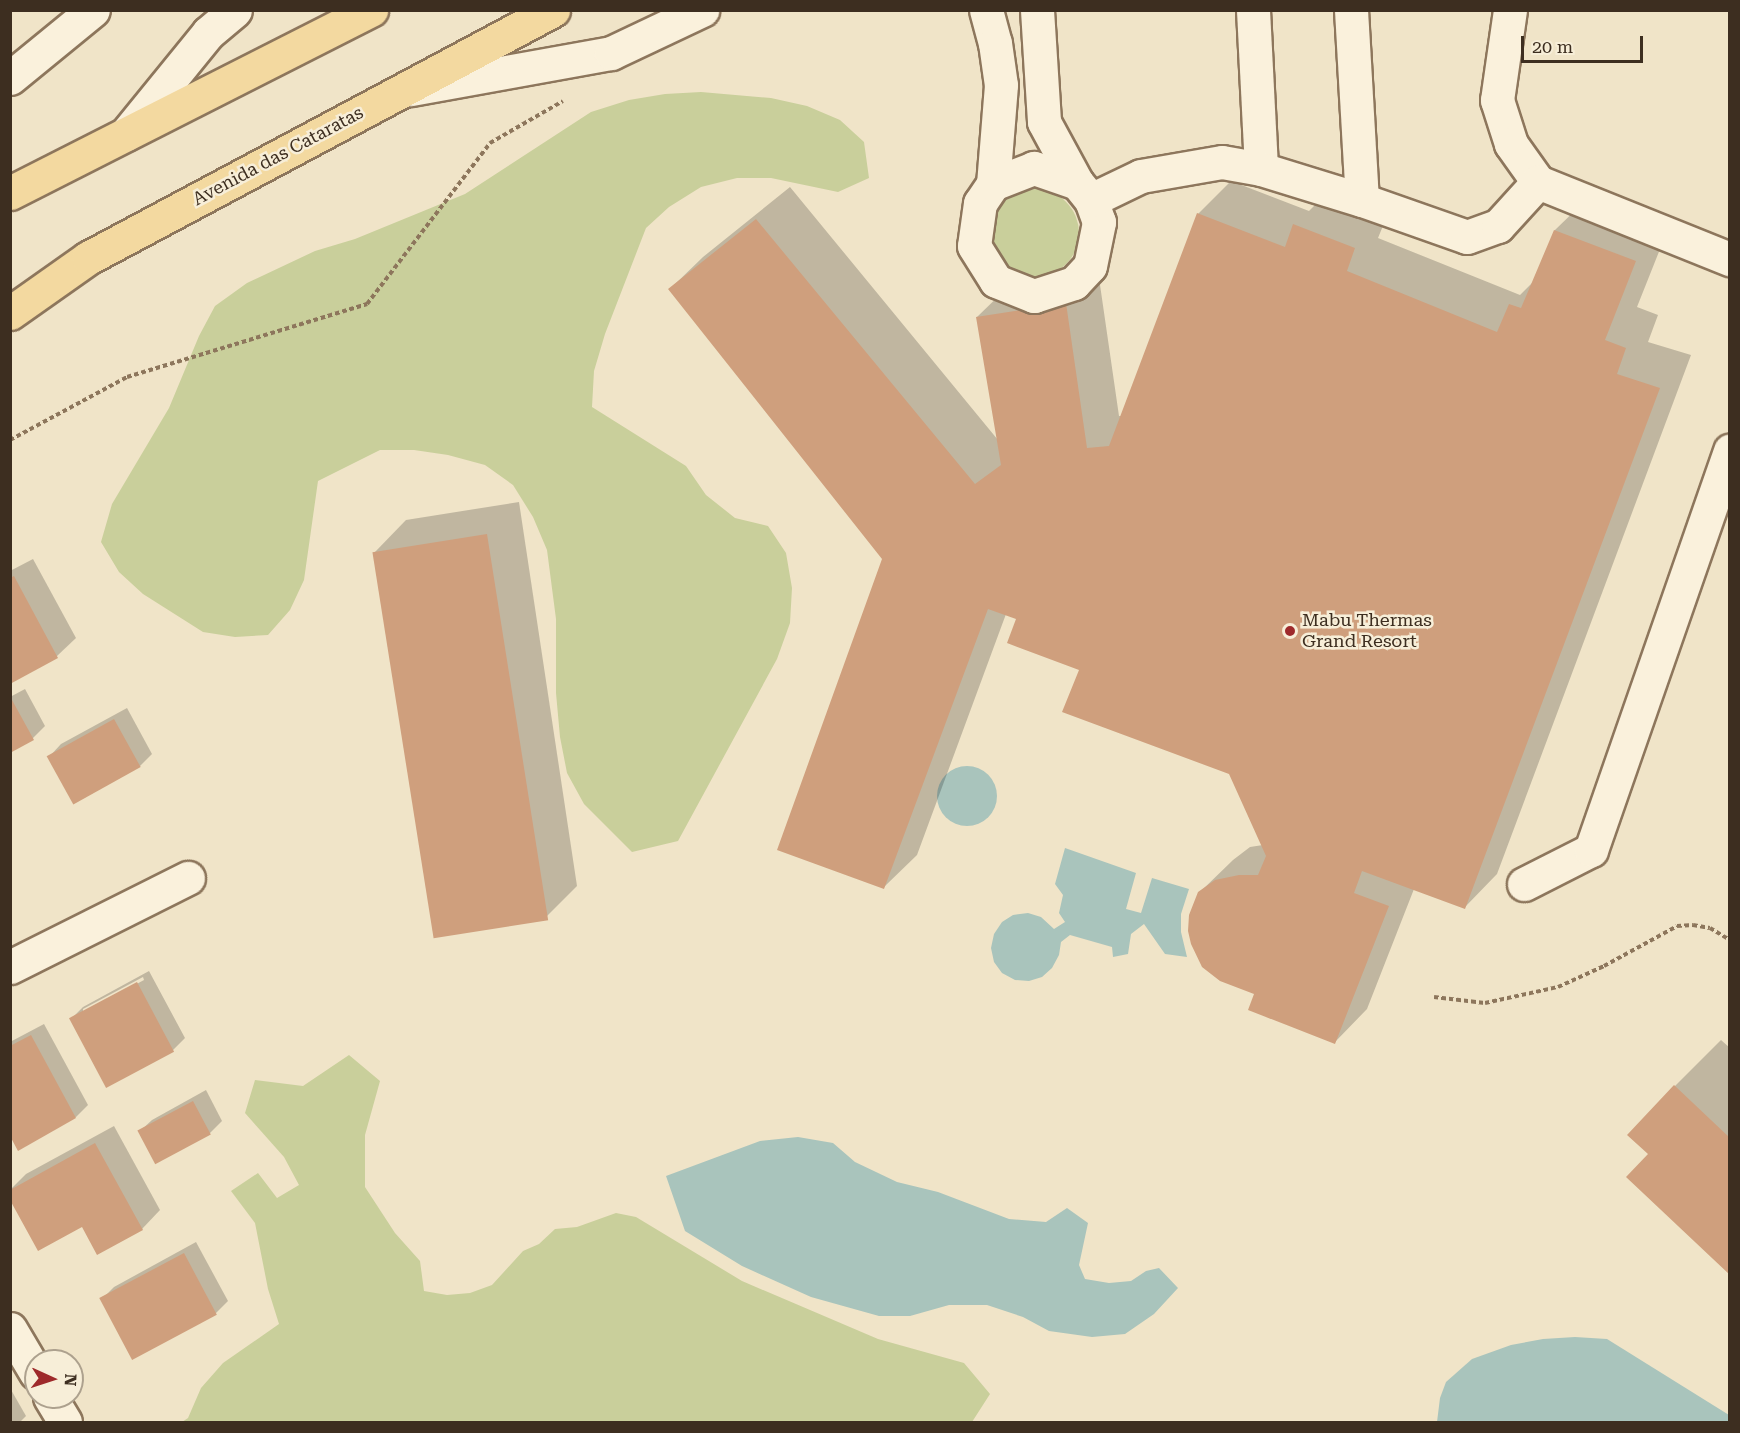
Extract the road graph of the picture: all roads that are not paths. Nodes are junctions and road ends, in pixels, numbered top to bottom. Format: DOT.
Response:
graph roads {
  1 [pos="93,10"];
  2 [pos="235,10"];
  3 [pos="372,10"];
  4 [pos="553,10"];
  5 [pos="702,10"];
  6 [pos="986,10"];
  7 [pos="1036,10"];
  8 [pos="1252,10"];
  9 [pos="1351,10"];
  10 [pos="1510,10"];
  11 [pos="10,78"];
  12 [pos="398,91"];
  13 [pos="126,134"];
  14 [pos="1261,169"];
  15 [pos="1538,182"];
  16 [pos="993,184"];
  17 [pos="1084,192"];
  18 [pos="10,193"];
  19 [pos="1362,200"];
  20 [pos="1730,259"];
  21 [pos="10,314"];
  22 [pos="1730,450"];
  23 [pos="188,878"];
  24 [pos="1524,884"];
  25 [pos="10,967"];
  26 [pos="10,1329"];
  27 [pos="24,1353"];
  28 [pos="57,1409"];
  29 [pos="65,1422"];
  1 -- 11 [label="street"];
  2 -- 13 [label="street"];
  3 -- 13 [label="main road"];
  4 -- 12 [label="main road, Avenida das Cataratas"];
  5 -- 12 [label="street"];
  6 -- 16 [label="street"];
  7 -- 17 [label="street"];
  8 -- 14 [label="street"];
  9 -- 19 [label="street"];
  10 -- 15 [label="street"];
  12 -- 21 [label="main road, Avenida das Cataratas"];
  13 -- 18 [label="main road"];
  14 -- 17 [label="street"];
  14 -- 19 [label="street"];
  15 -- 19 [label="street"];
  15 -- 20 [label="street"];
  16 -- 17 [label="street"];
  16 -- 17 [label="street"];
  22 -- 24 [label="street"];
  23 -- 25 [label="street"];
  26 -- 27 [label="street"];
  28 -- 29 [label="street"];
}
